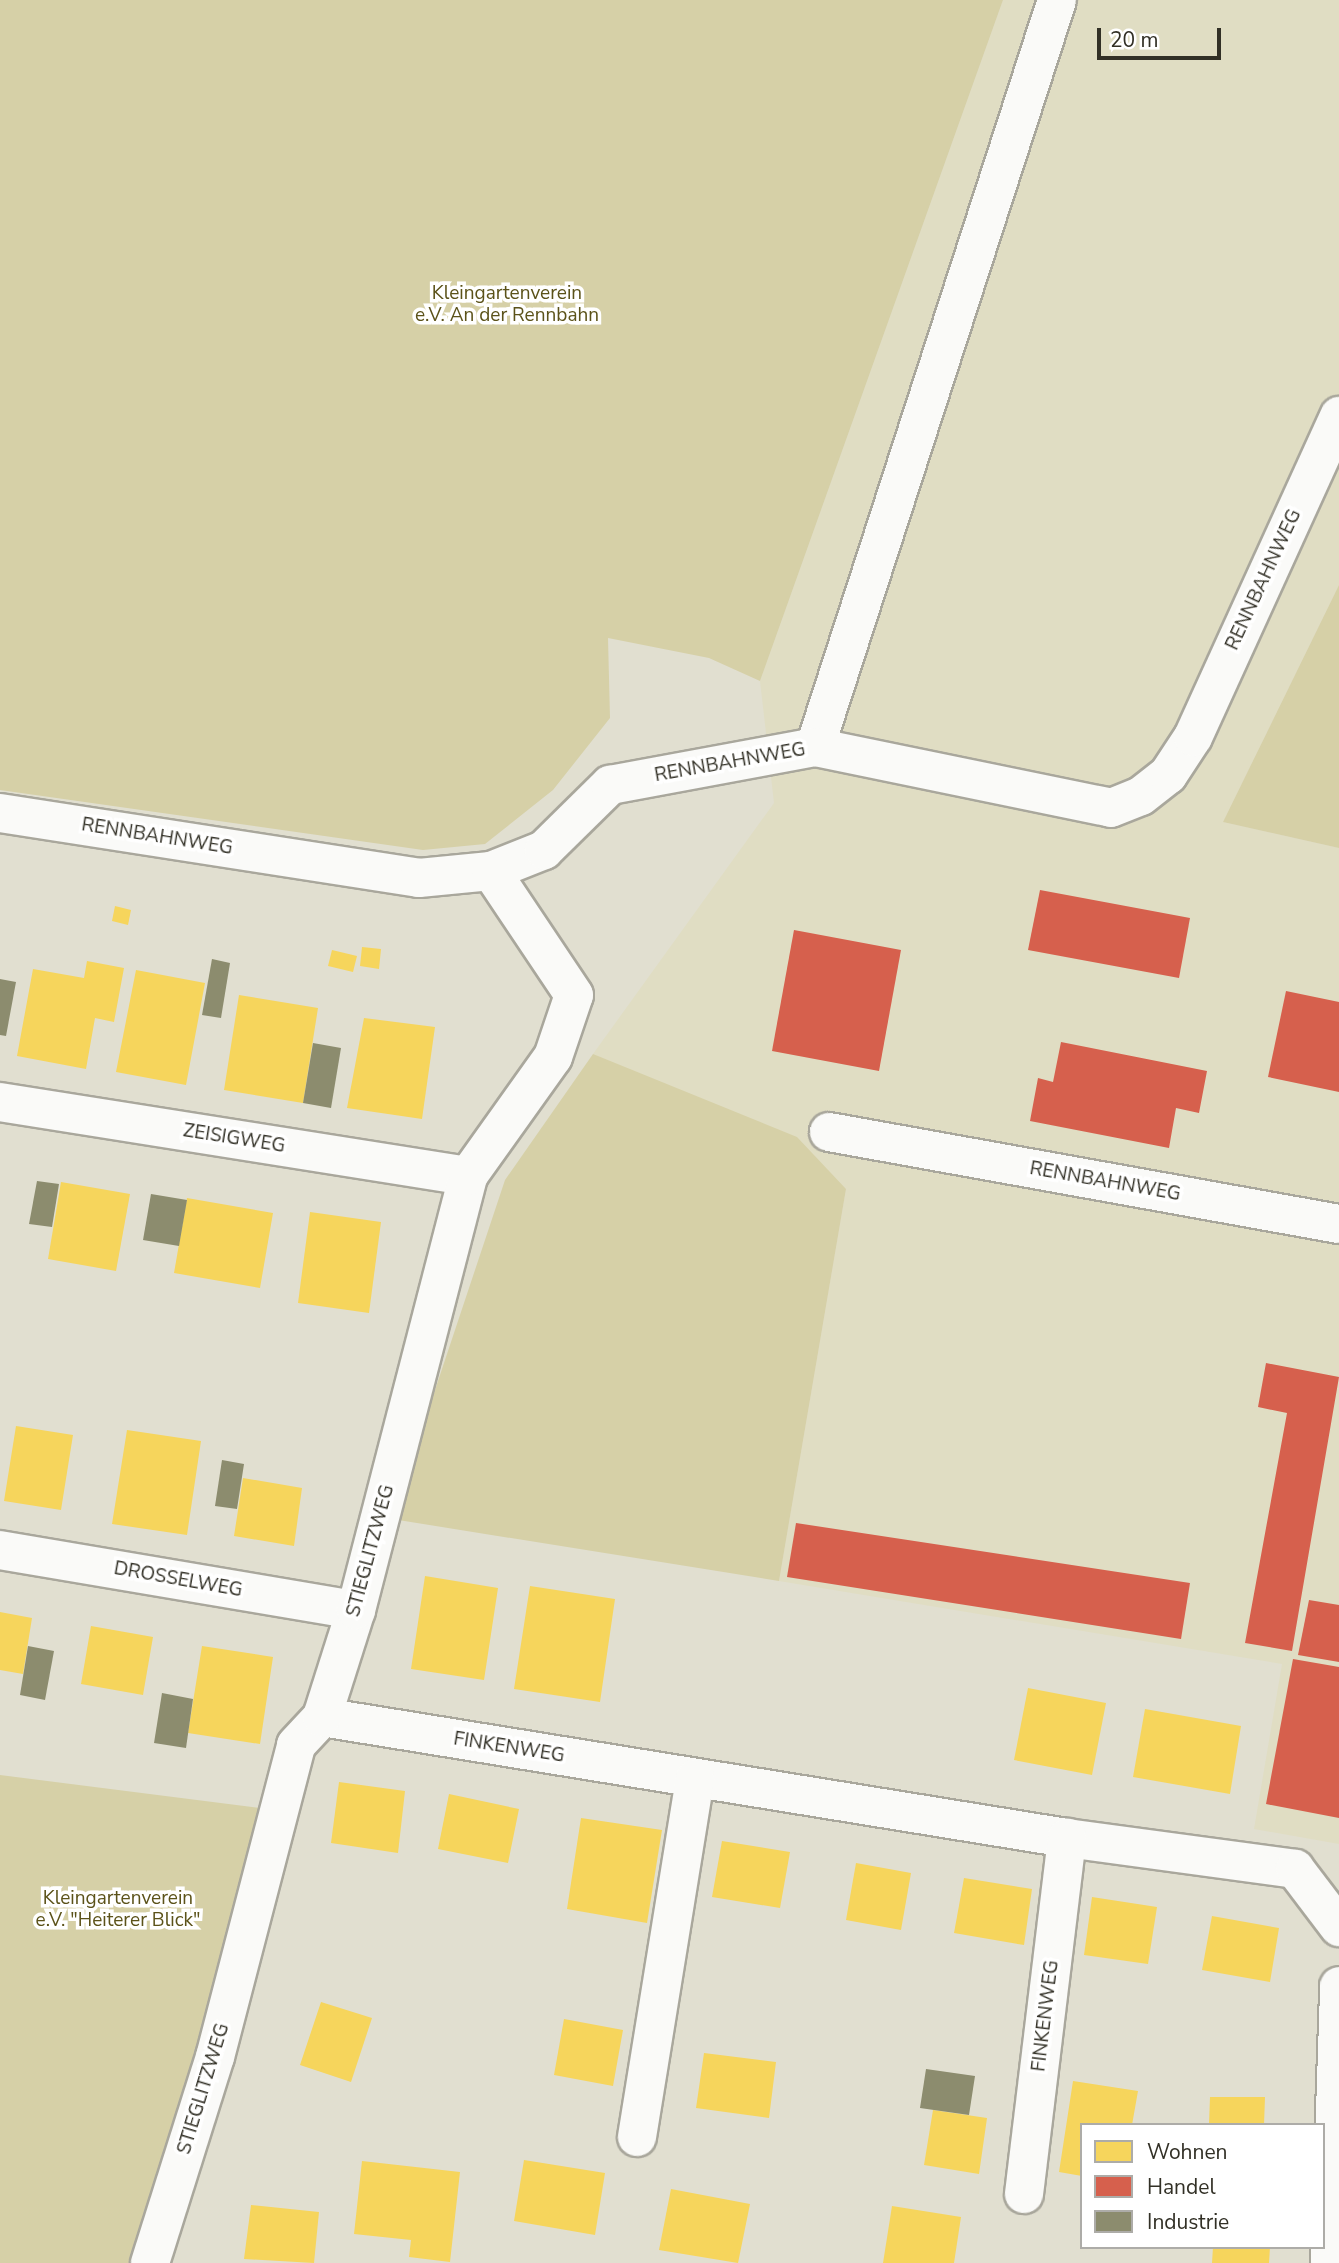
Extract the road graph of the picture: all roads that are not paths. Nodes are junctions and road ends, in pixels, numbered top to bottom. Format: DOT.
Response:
graph roads {
  1 [pos="1057,0"];
  2 [pos="1339,416"];
  3 [pos="815,747"];
  4 [pos="0,813"];
  5 [pos="491,871"];
  6 [pos="0,1102"];
  7 [pos="829,1132"];
  8 [pos="468,1176"];
  9 [pos="1339,1224"];
  10 [pos="0,1549"];
  11 [pos="356,1610"];
  12 [pos="322,1717"];
  13 [pos="695,1779"];
  14 [pos="1068,1838"];
  15 [pos="1339,1927"];
  16 [pos="1339,1986"];
  17 [pos="637,2137"];
  18 [pos="1024,2194"];
  19 [pos="150,2263"];
  20 [pos="1330,2263"];
  1 -- 3 [label="street"];
  2 -- 3 [label="street, RENNBAHNWEG"];
  3 -- 5 [label="street, RENNBAHNWEG"];
  4 -- 5 [label="street, RENNBAHNWEG"];
  5 -- 8 [label="street, STIEGLITZWEG"];
  6 -- 8 [label="street, ZEISIGWEG"];
  7 -- 9 [label="street, RENNBAHNWEG"];
  8 -- 11 [label="street, STIEGLITZWEG"];
  10 -- 11 [label="street, DROSSELWEG"];
  11 -- 12 [label="street, STIEGLITZWEG"];
  12 -- 13 [label="street, FINKENWEG"];
  12 -- 19 [label="street, STIEGLITZWEG"];
  13 -- 14 [label="street, FINKENWEG"];
  13 -- 17 [label="street"];
  14 -- 15 [label="street, FINKENWEG"];
  14 -- 18 [label="street, FINKENWEG"];
  16 -- 20 [label="street"];
}
